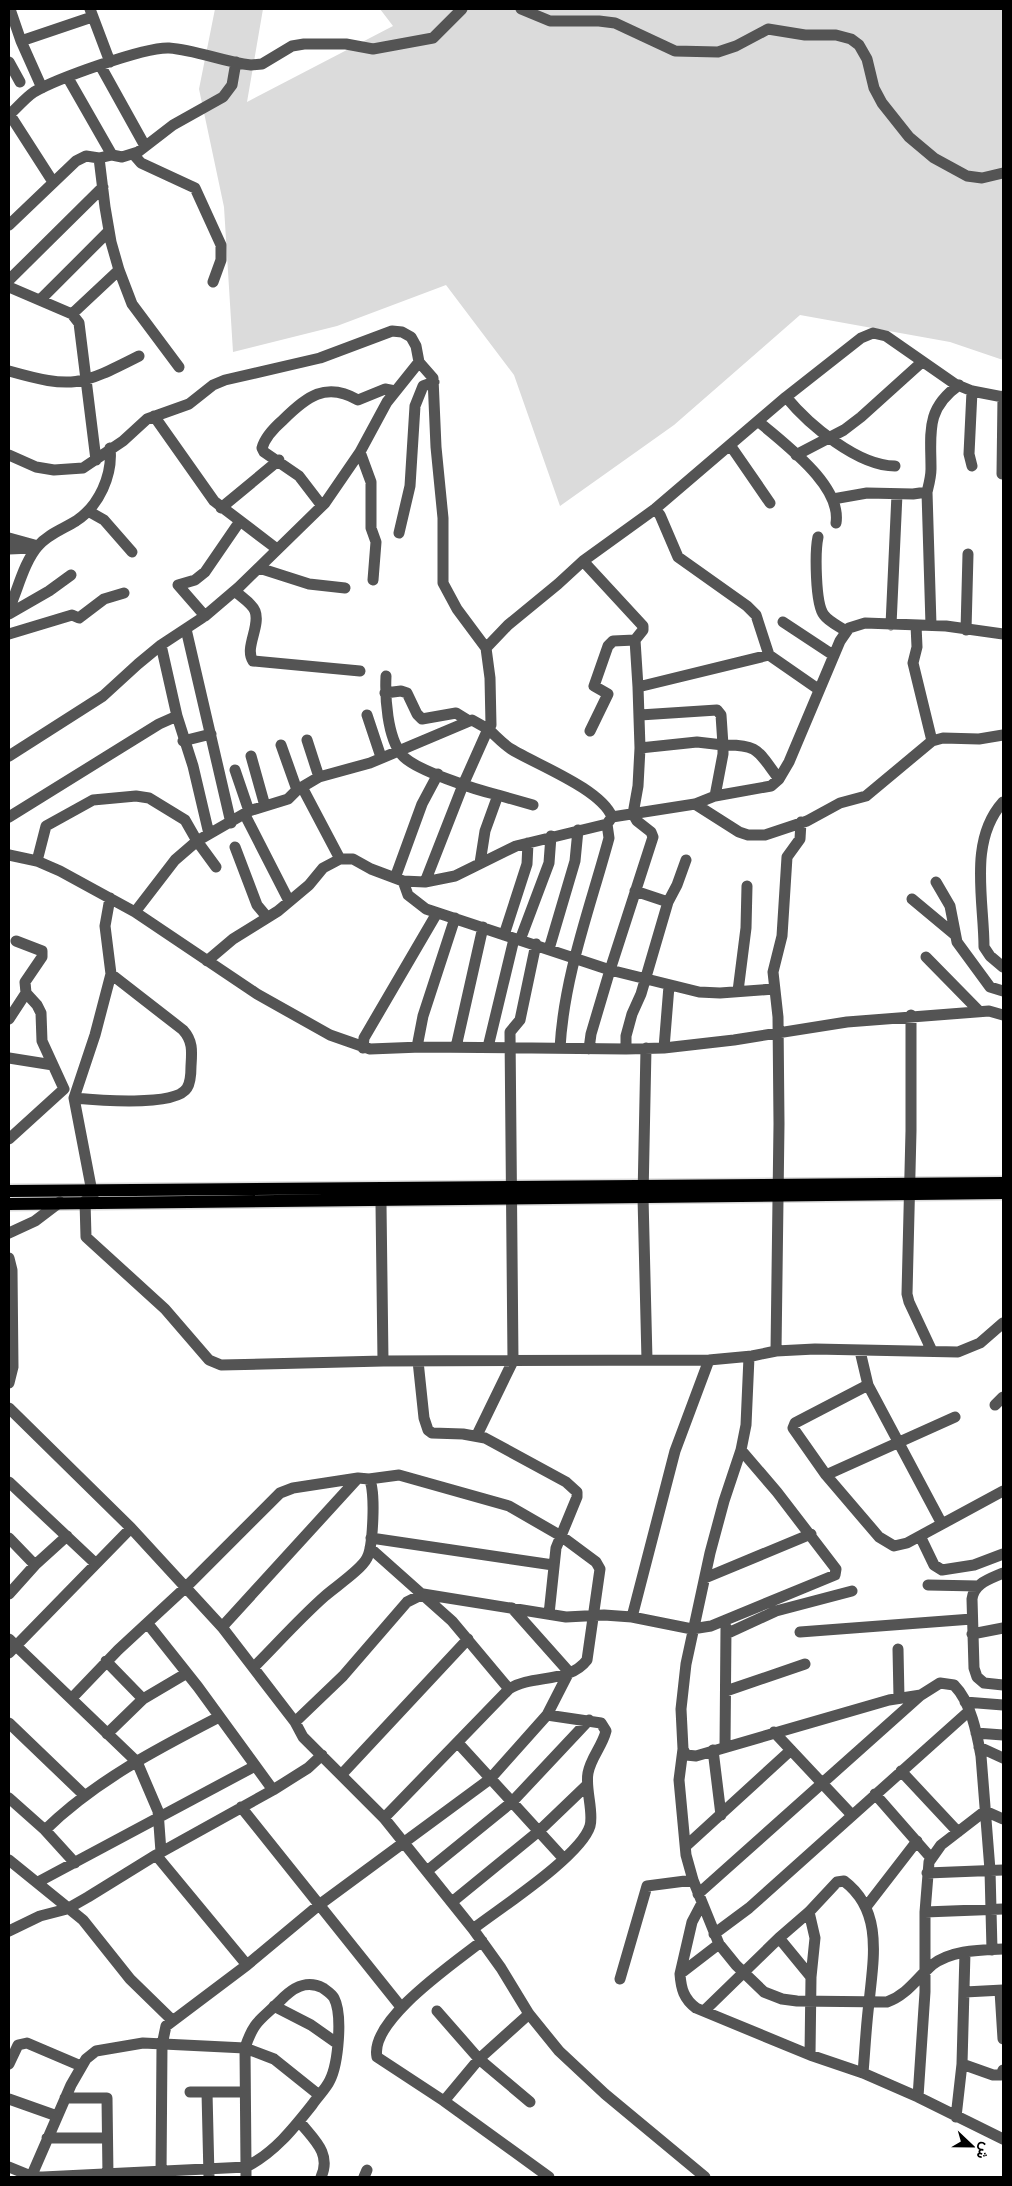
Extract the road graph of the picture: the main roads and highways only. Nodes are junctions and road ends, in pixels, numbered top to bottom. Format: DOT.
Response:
graph roads {
  1 [pos="1003,1183"];
  2 [pos="909,1189"];
  3 [pos="9,1191"];
  4 [pos="1003,1193"];
  5 [pos="90,1197"];
  6 [pos="9,1204"];
  1 -- 2 [label="main road"];
  2 -- 4 [label="main road"];
  2 -- 5 [label="main road"];
  3 -- 5 [label="main road"];
  5 -- 6 [label="main road"];
}
